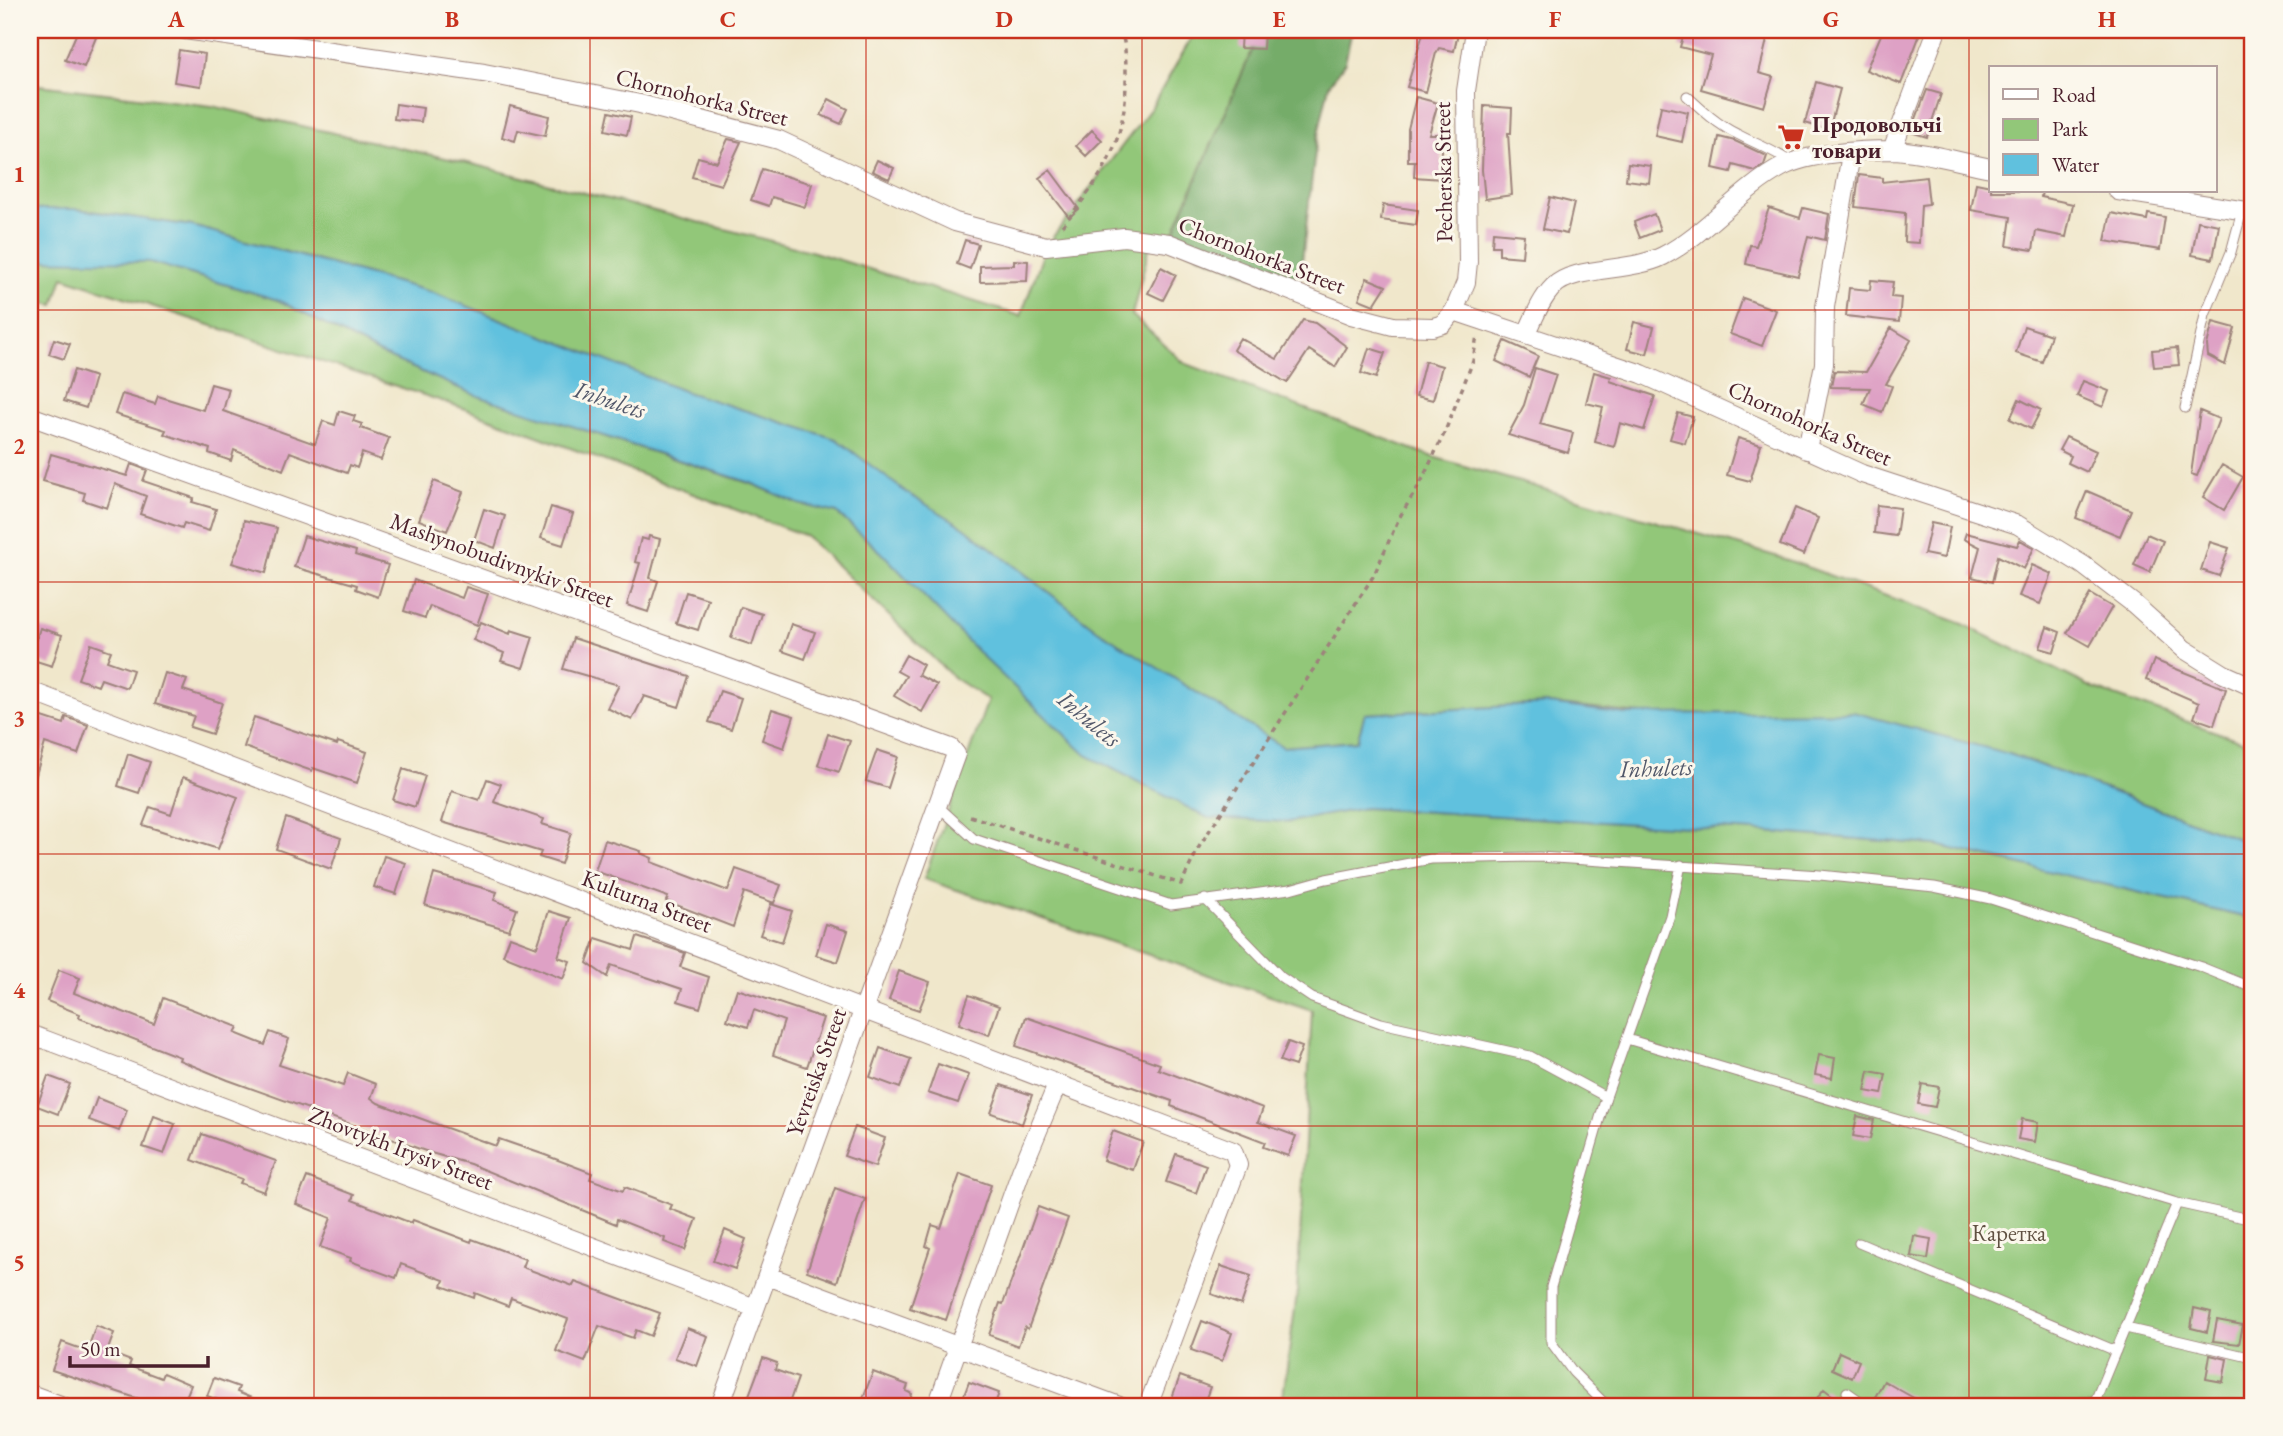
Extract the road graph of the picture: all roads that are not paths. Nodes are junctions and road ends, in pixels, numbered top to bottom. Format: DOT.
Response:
graph roads {
  1 [pos="185,30"];
  2 [pos="1475,30"];
  3 [pos="1937,30"];
  4 [pos="1687,96"];
  5 [pos="1892,150"];
  6 [pos="1852,154"];
  7 [pos="1792,163"];
  8 [pos="1989,168"];
  9 [pos="2124,192"];
  10 [pos="2248,211"];
  11 [pos="1454,311"];
  12 [pos="1527,333"];
  13 [pos="2185,408"];
  14 [pos="30,416"];
  15 [pos="1807,450"];
  16 [pos="2253,687"];
  17 [pos="30,691"];
  18 [pos="956,754"];
  19 [pos="938,806"];
  20 [pos="1681,865"];
  21 [pos="1205,899"];
  22 [pos="2253,988"];
  23 [pos="864,1010"];
  24 [pos="30,1034"];
  25 [pos="1627,1039"];
  26 [pos="1057,1084"];
  27 [pos="1606,1097"];
  28 [pos="2177,1203"];
  29 [pos="2253,1220"];
  30 [pos="1859,1243"];
  31 [pos="768,1276"];
  32 [pos="755,1308"];
  33 [pos="2126,1328"];
  34 [pos="958,1348"];
  35 [pos="2116,1351"];
  36 [pos="2253,1358"];
  37 [pos="1847,1392"];
  38 [pos="30,1394"];
  39 [pos="63,1406"];
  40 [pos="720,1406"];
  41 [pos="937,1406"];
  42 [pos="1119,1406"];
  43 [pos="1148,1406"];
  44 [pos="1607,1406"];
  45 [pos="1867,1406"];
  46 [pos="2093,1406"];
  1 -- 11 [label="street, Chornohorka Street"];
  2 -- 11 [label="street, Pecherska Street"];
  3 -- 5 [label="street"];
  4 -- 7 [label="lane"];
  5 -- 6 [label="street"];
  5 -- 8 [label="street"];
  6 -- 7 [label="street"];
  6 -- 15 [label="street"];
  7 -- 12 [label="street"];
  9 -- 10 [label="street"];
  10 -- 13 [label="lane"];
  11 -- 12 [label="street, Chornohorka Street"];
  12 -- 15 [label="street, Chornohorka Street"];
  14 -- 18 [label="street, Mashynobudivnykiv Street"];
  15 -- 16 [label="street, Chornohorka Street"];
  17 -- 23 [label="street, Kulturna Street"];
  18 -- 19 [label="street, Yevreiska Street"];
  19 -- 21 [label="lane"];
  19 -- 23 [label="street, Yevreiska Street"];
  20 -- 21 [label="lane"];
  20 -- 22 [label="lane"];
  20 -- 25 [label="lane"];
  21 -- 27 [label="lane"];
  23 -- 26 [label="street, Kulturna Street"];
  23 -- 31 [label="street, Yevreiska Street"];
  24 -- 32 [label="street, Zhovtykh Irysiv Street"];
  25 -- 27 [label="lane"];
  25 -- 28 [label="lane"];
  26 -- 34 [label="street"];
  26 -- 43 [label="street, Kulturna Street"];
  27 -- 44 [label="lane"];
  28 -- 29 [label="lane"];
  28 -- 33 [label="lane"];
  30 -- 35 [label="lane"];
  31 -- 32 [label="street, Yevreiska Street"];
  31 -- 34 [label="street"];
  32 -- 40 [label="street, Yevreiska Street"];
  33 -- 35 [label="lane"];
  33 -- 36 [label="lane"];
  34 -- 41 [label="street"];
  34 -- 42 [label="street"];
  35 -- 46 [label="lane"];
  37 -- 45 [label="lane"];
  38 -- 39 [label="street"];
}
